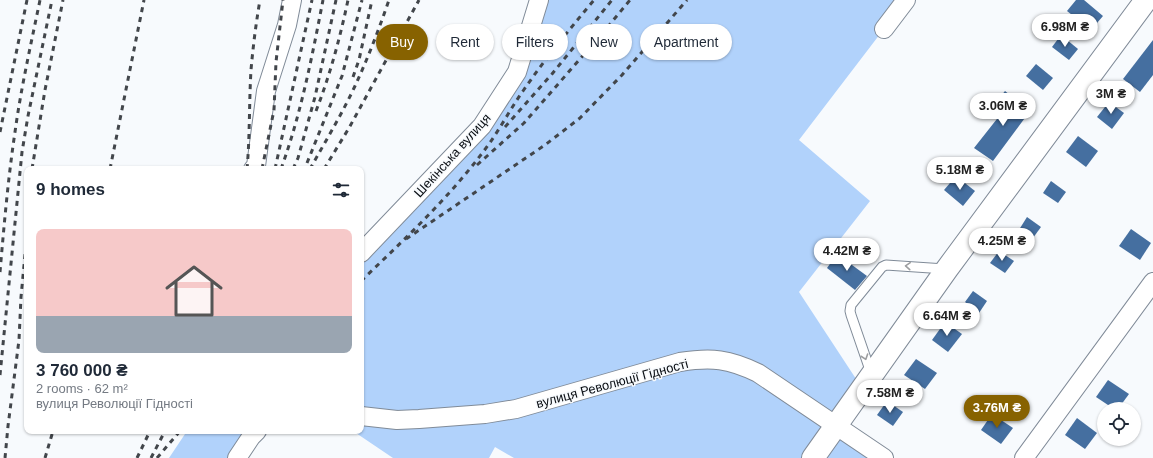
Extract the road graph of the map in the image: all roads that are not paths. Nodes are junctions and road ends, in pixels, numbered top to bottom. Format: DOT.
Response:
graph roads {
  1 [pos="292,0"];
  2 [pos="539,0"];
  3 [pos="906,0"];
  4 [pos="1146,0"];
  5 [pos="884,29"];
  6 [pos="256,166"];
  7 [pos="364,250"];
  8 [pos="947,269"];
  9 [pos="1153,282"];
  10 [pos="872,374"];
  11 [pos="364,416"];
  12 [pos="836,425"];
  13 [pos="254,434"];
  14 [pos="237,458"];
  15 [pos="813,458"];
  16 [pos="884,458"];
  17 [pos="1024,458"];
  1 -- 6 [label="street"];
  2 -- 7 [label="street, Шекінська вулиця"];
  3 -- 5 [label="street"];
  4 -- 8 [label="street"];
  8 -- 10 [label="street"];
  8 -- 10 [label="lane, one-way"];
  9 -- 17 [label="street"];
  10 -- 12 [label="street"];
  11 -- 12 [label="street, вулиця Революції Гідності"];
  12 -- 15 [label="street"];
  12 -- 16 [label="street, вулиця Революції Гідності"];
  13 -- 14 [label="street"];
}
